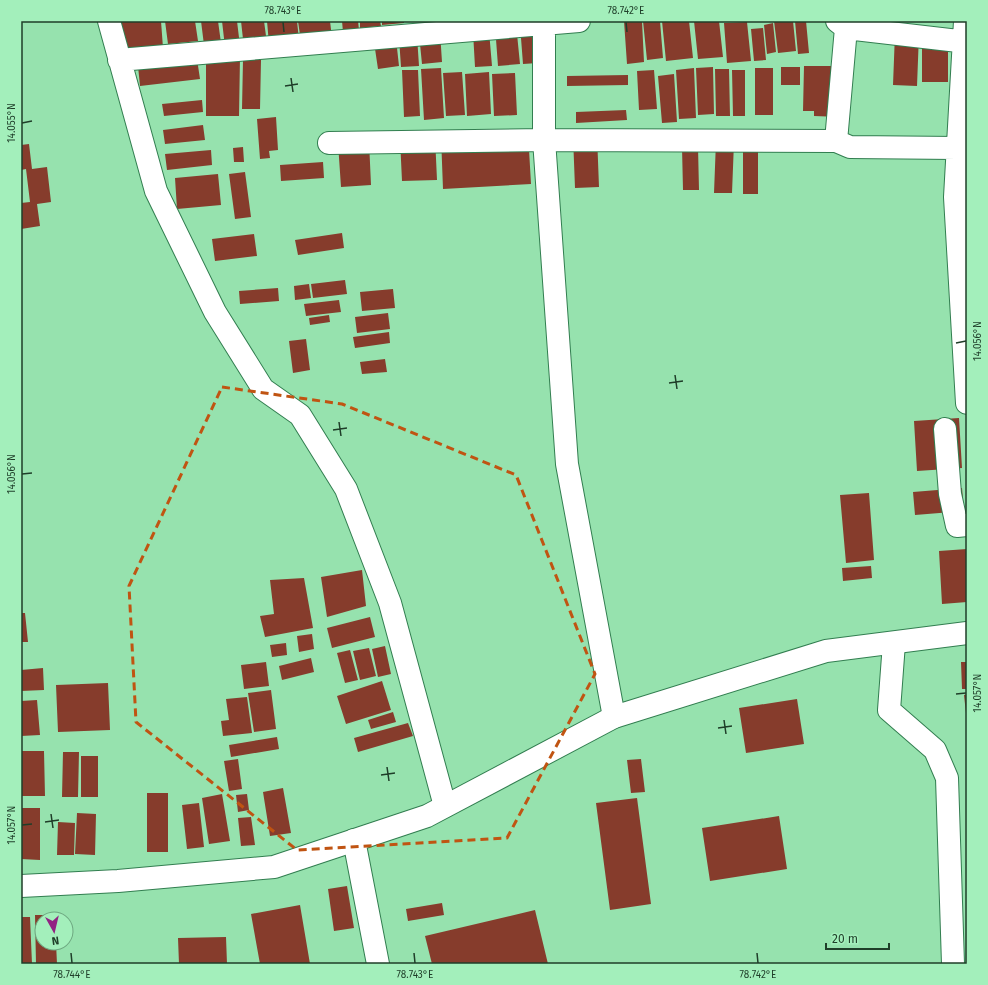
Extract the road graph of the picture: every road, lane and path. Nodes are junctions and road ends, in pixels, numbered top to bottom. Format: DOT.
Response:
graph roads {
  1 [pos="109,21"];
  2 [pos="579,21"];
  3 [pos="965,21"];
  4 [pos="544,22"];
  5 [pos="841,25"];
  6 [pos="965,43"];
  7 [pos="119,60"];
  8 [pos="964,94"];
  9 [pos="544,140"];
  10 [pos="836,141"];
  11 [pos="328,143"];
  12 [pos="957,148"];
  13 [pos="967,403"];
  14 [pos="945,429"];
  15 [pos="967,525"];
  16 [pos="967,633"];
  17 [pos="894,642"];
  18 [pos="614,717"];
  19 [pos="445,806"];
  20 [pos="354,840"];
  21 [pos="21,886"];
  22 [pos="378,964"];
  23 [pos="953,964"];
  1 -- 7 [label="street"];
  2 -- 4 [label="street"];
  3 -- 6 [label="street"];
  4 -- 7 [label="street"];
  4 -- 9 [label="street"];
  5 -- 6 [label="street"];
  5 -- 10 [label="street"];
  6 -- 8 [label="street"];
  7 -- 19 [label="street"];
  8 -- 12 [label="street"];
  9 -- 10 [label="street"];
  9 -- 11 [label="street"];
  9 -- 18 [label="street"];
  10 -- 12 [label="street"];
  12 -- 13 [label="street"];
  14 -- 15 [label="street"];
  16 -- 17 [label="street"];
  17 -- 18 [label="street"];
  17 -- 23 [label="street"];
  18 -- 19 [label="street"];
  19 -- 20 [label="street"];
  20 -- 21 [label="street"];
  20 -- 22 [label="street"];
}
